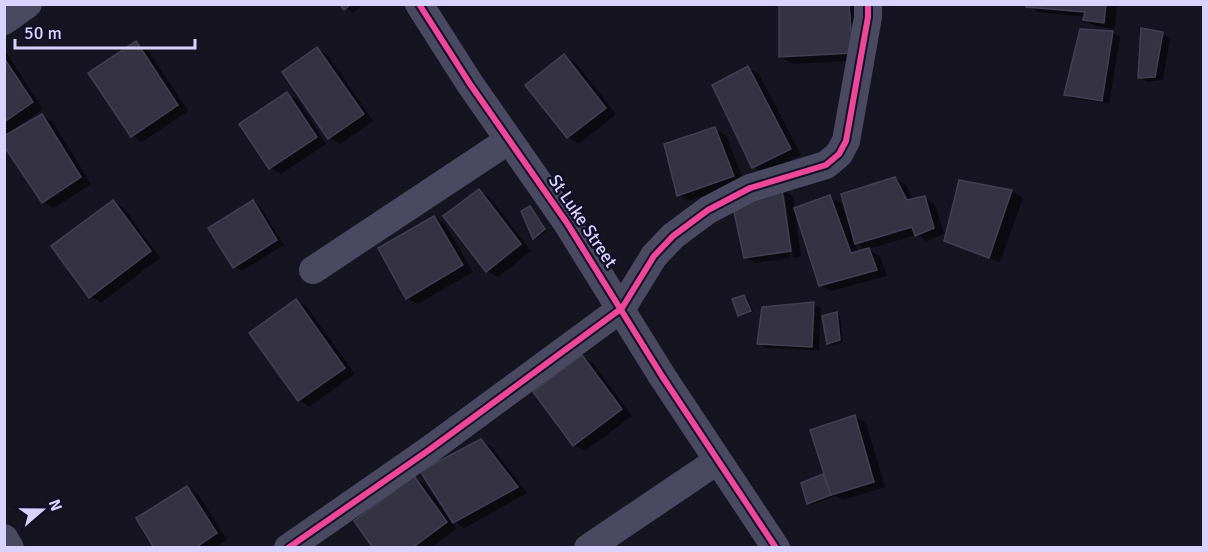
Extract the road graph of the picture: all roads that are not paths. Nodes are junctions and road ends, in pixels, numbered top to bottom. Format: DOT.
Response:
graph roads {
  1 [pos="28,4"];
  2 [pos="419,4"];
  3 [pos="867,4"];
  4 [pos="4,21"];
  5 [pos="510,140"];
  6 [pos="314,270"];
  7 [pos="622,308"];
  8 [pos="717,461"];
  9 [pos="4,538"];
  10 [pos="10,548"];
  11 [pos="288,548"];
  12 [pos="588,548"];
  13 [pos="776,548"];
  1 -- 4 [label="street"];
  2 -- 5 [label="street, St Luke Street"];
  3 -- 7 [label="street"];
  5 -- 6 [label="street"];
  5 -- 7 [label="street, St Luke Street"];
  7 -- 8 [label="street, St Luke Street"];
  7 -- 11 [label="street"];
  8 -- 12 [label="street"];
  8 -- 13 [label="street, St Luke Street"];
  9 -- 10 [label="street"];
}
